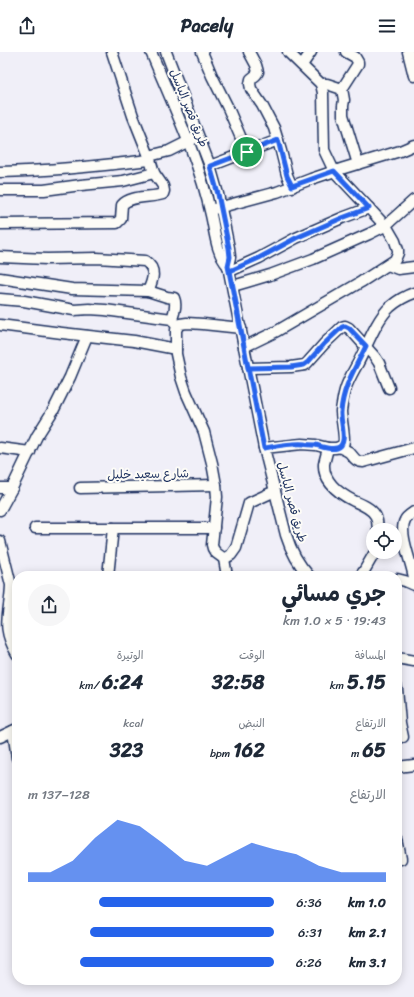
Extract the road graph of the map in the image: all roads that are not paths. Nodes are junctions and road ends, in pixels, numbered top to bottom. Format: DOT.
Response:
graph roads {
  1 [pos="112,52"];
  2 [pos="151,52"];
  3 [pos="166,52"];
  4 [pos="202,52"];
  5 [pos="248,52"];
  6 [pos="288,52"];
  7 [pos="311,52"];
  8 [pos="346,52"];
  9 [pos="408,52"];
  10 [pos="302,65"];
  11 [pos="172,69"];
  12 [pos="161,75"];
  13 [pos="414,76"];
  14 [pos="321,84"];
  15 [pos="342,89"];
  16 [pos="198,137"];
  17 [pos="278,140"];
  18 [pos="188,142"];
  19 [pos="414,145"];
  20 [pos="247,152"];
  21 [pos="149,158"];
  22 [pos="358,164"];
  23 [pos="210,166"];
  24 [pos="334,171"];
  25 [pos="0,172"];
  26 [pos="154,173"];
  27 [pos="292,186"];
  28 [pos="0,190"];
  29 [pos="414,200"];
  30 [pos="221,208"];
  31 [pos="369,208"];
  32 [pos="210,210"];
  33 [pos="0,224"];
  34 [pos="385,226"];
  35 [pos="0,256"];
  36 [pos="388,265"];
  37 [pos="414,267"];
  38 [pos="229,268"];
  39 [pos="0,278"];
  40 [pos="233,286"];
  41 [pos="148,291"];
  42 [pos="414,293"];
  43 [pos="0,299"];
  44 [pos="174,324"];
  45 [pos="0,325"];
  46 [pos="241,328"];
  47 [pos="87,336"];
  48 [pos="366,346"];
  49 [pos="244,348"];
  50 [pos="176,349"];
  51 [pos="248,368"];
  52 [pos="389,388"];
  53 [pos="0,448"];
  54 [pos="264,448"];
  55 [pos="328,448"];
  56 [pos="339,448"];
  57 [pos="414,448"];
  58 [pos="30,452"];
  59 [pos="216,485"];
  60 [pos="0,488"];
  61 [pos="12,488"];
  62 [pos="80,488"];
  63 [pos="275,492"];
  64 [pos="0,510"];
  65 [pos="414,512"];
  66 [pos="377,523"];
  67 [pos="35,528"];
  68 [pos="113,528"];
  69 [pos="214,528"];
  70 [pos="0,541"];
  71 [pos="405,546"];
  72 [pos="224,559"];
  73 [pos="371,559"];
  74 [pos="109,571"];
  75 [pos="226,571"];
  76 [pos="305,571"];
  77 [pos="364,571"];
  78 [pos="414,578"];
  79 [pos="402,581"];
  80 [pos="414,585"];
  81 [pos="12,647"];
  82 [pos="402,659"];
  83 [pos="414,661"];
  84 [pos="12,731"];
  85 [pos="402,732"];
  86 [pos="0,737"];
  87 [pos="403,737"];
  88 [pos="414,765"];
  89 [pos="402,766"];
  1 -- 21 [label="street"];
  2 -- 12 [label="street, طريق قصر الباسل"];
  3 -- 11 [label="street, طريق قصر الباسل"];
  4 -- 20 [label="street"];
  5 -- 17 [label="street"];
  6 -- 10 [label="street"];
  7 -- 10 [label="street"];
  8 -- 15 [label="street"];
  9 -- 13 [label="street"];
  10 -- 14 [label="street"];
  11 -- 12 [label="street"];
  11 -- 16 [label="street, طريق قصر الباسل"];
  12 -- 18 [label="street, طريق قصر الباسل"];
  14 -- 15 [label="street"];
  14 -- 24 [label="street"];
  15 -- 22 [label="street"];
  16 -- 18 [label="street"];
  16 -- 23 [label="street, طريق قصر الباسل"];
  17 -- 20 [label="street"];
  17 -- 27 [label="street"];
  18 -- 21 [label="street"];
  18 -- 32 [label="street, طريق قصر الباسل"];
  19 -- 22 [label="street"];
  20 -- 23 [label="street"];
  21 -- 25 [label="street"];
  21 -- 26 [label="street"];
  22 -- 24 [label="street"];
  23 -- 30 [label="street, طريق قصر الباسل"];
  24 -- 27 [label="street"];
  24 -- 31 [label="street"];
  26 -- 28 [label="street"];
  26 -- 33 [label="street"];
  27 -- 30 [label="street"];
  29 -- 34 [label="street"];
  30 -- 32 [label="street"];
  30 -- 38 [label="street, طريق قصر الباسل"];
  31 -- 34 [label="street"];
  31 -- 38 [label="street"];
  32 -- 38 [label="street, طريق قصر الباسل"];
  34 -- 36 [label="street"];
  34 -- 40 [label="street"];
  35 -- 41 [label="street"];
  36 -- 37 [label="street"];
  36 -- 49 [label="street"];
  38 -- 40 [label="street, طريق قصر الباسل"];
  39 -- 41 [label="street"];
  40 -- 46 [label="street, طريق قصر الباسل"];
  41 -- 44 [label="street"];
  42 -- 48 [label="street"];
  43 -- 44 [label="street"];
  44 -- 46 [label="street"];
  44 -- 50 [label="street"];
  45 -- 47 [label="street"];
  46 -- 49 [label="street, طريق قصر الباسل"];
  47 -- 50 [label="street"];
  47 -- 58 [label="street"];
  48 -- 51 [label="street"];
  48 -- 52 [label="street"];
  48 -- 56 [label="street"];
  49 -- 51 [label="street, طريق قصر الباسل"];
  50 -- 59 [label="street"];
  51 -- 54 [label="street, طريق قصر الباسل"];
  53 -- 58 [label="street"];
  54 -- 55 [label="street"];
  54 -- 63 [label="street, طريق قصر الباسل"];
  55 -- 56 [label="street"];
  55 -- 66 [label="street"];
  56 -- 57 [label="street"];
  58 -- 61 [label="street"];
  59 -- 62 [label="street, شارع سعيد خليل"];
  59 -- 69 [label="street"];
  60 -- 61 [label="street"];
  61 -- 64 [label="street"];
  63 -- 72 [label="street"];
  63 -- 76 [label="street, طريق قصر الباسل"];
  65 -- 71 [label="street"];
  67 -- 68 [label="street"];
  68 -- 69 [label="street"];
  68 -- 74 [label="street"];
  69 -- 72 [label="street"];
  70 -- 81 [label="street"];
  71 -- 78 [label="street"];
  72 -- 75 [label="street"];
  73 -- 77 [label="street"];
  79 -- 80 [label="street"];
  82 -- 83 [label="street"];
  84 -- 86 [label="street"];
  85 -- 87 [label="street"];
  88 -- 89 [label="street"];
}
